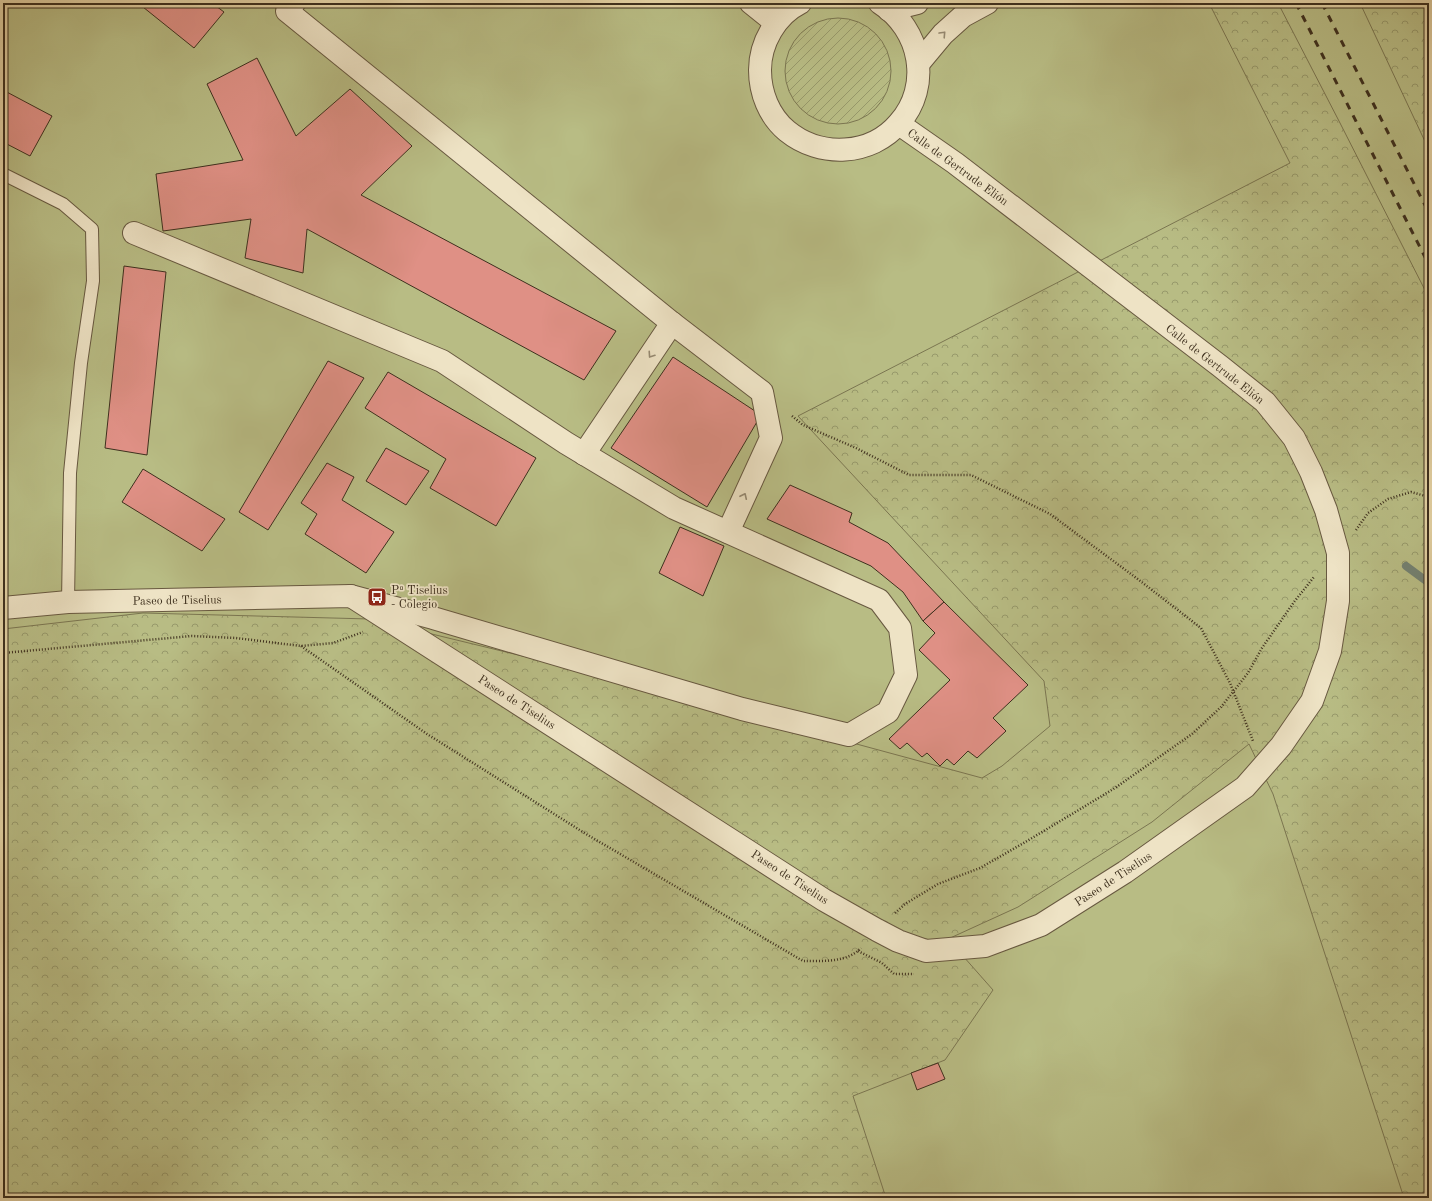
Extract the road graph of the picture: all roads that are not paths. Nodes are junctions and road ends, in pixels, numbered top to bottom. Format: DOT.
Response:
graph roads {
  1 [pos="294,3"];
  2 [pos="751,3"];
  3 [pos="800,3"];
  4 [pos="917,3"];
  5 [pos="987,3"];
  6 [pos="884,6"];
  7 [pos="776,23"];
  8 [pos="918,64"];
  9 [pos="899,124"];
  10 [pos="3,174"];
  11 [pos="134,233"];
  12 [pos="672,323"];
  13 [pos="584,454"];
  14 [pos="728,532"];
  15 [pos="351,596"];
  16 [pos="68,602"];
  17 [pos="3,608"];
  18 [pos="1245,787"];
  1 -- 12 [label="street"];
  2 -- 7 [label="street"];
  3 -- 7 [label="street"];
  4 -- 6 [label="street"];
  8 -- 5 [label="street, one-way"];
  6 -- 8 [label="street"];
  7 -- 9 [label="street"];
  8 -- 9 [label="street"];
  9 -- 18 [label="street, Calle de Gertrude Elión"];
  10 -- 16 [label="lane"];
  11 -- 13 [label="street, Paseo de Tiselius"];
  12 -- 13 [label="street, one-way"];
  14 -- 12 [label="street, one-way"];
  13 -- 14 [label="street, Paseo de Tiselius"];
  14 -- 15 [label="street, Paseo de Tiselius"];
  15 -- 16 [label="street, Paseo de Tiselius"];
  15 -- 18 [label="street, Paseo de Tiselius"];
  16 -- 17 [label="street, Paseo de Tiselius"];
}
